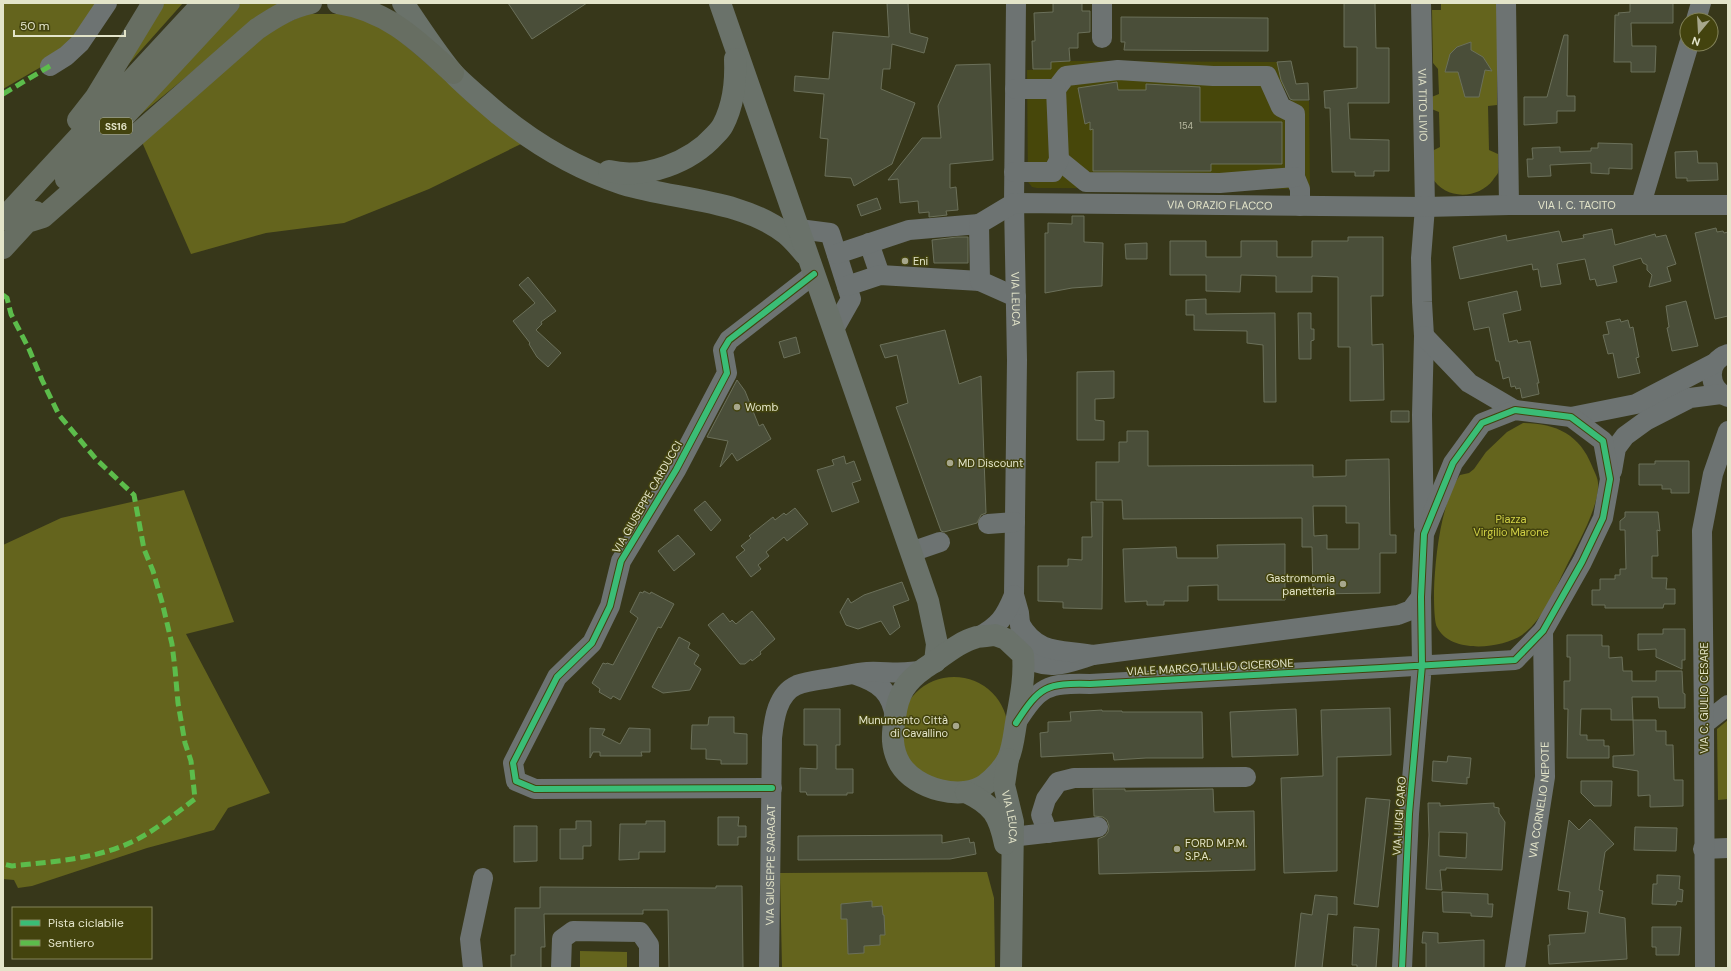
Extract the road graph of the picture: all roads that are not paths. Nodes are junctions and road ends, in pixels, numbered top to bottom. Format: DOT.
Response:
graph roads {
  1 [pos="107,3"];
  2 [pos="153,3"];
  3 [pos="203,3"];
  4 [pos="229,3"];
  5 [pos="312,3"];
  6 [pos="338,3"];
  7 [pos="403,3"];
  8 [pos="720,3"];
  9 [pos="1016,3"];
  10 [pos="1102,3"];
  11 [pos="1421,3"];
  12 [pos="1506,3"];
  13 [pos="1102,38"];
  14 [pos="734,44"];
  15 [pos="1686,52"];
  16 [pos="50,66"];
  17 [pos="453,73"];
  18 [pos="1015,89"];
  19 [pos="1056,89"];
  20 [pos="564,158"];
  21 [pos="1058,160"];
  22 [pos="1014,172"];
  23 [pos="1295,177"];
  24 [pos="1014,203"];
  25 [pos="1641,204"];
  26 [pos="1728,204"];
  27 [pos="1509,205"];
  28 [pos="1300,206"];
  29 [pos="1425,207"];
  30 [pos="14,217"];
  31 [pos="979,224"];
  32 [pos="799,229"];
  33 [pos="869,243"];
  34 [pos="3,248"];
  35 [pos="837,254"];
  36 [pos="811,265"];
  37 [pos="880,275"];
  38 [pos="980,281"];
  39 [pos="847,286"];
  40 [pos="1016,297"];
  41 [pos="834,329"];
  42 [pos="1424,336"];
  43 [pos="1721,358"];
  44 [pos="1725,396"];
  45 [pos="1514,410"];
  46 [pos="1571,417"];
  47 [pos="1728,431"];
  48 [pos="1610,479"];
  49 [pos="1015,522"];
  50 [pos="988,524"];
  51 [pos="1424,534"];
  52 [pos="940,542"];
  53 [pos="911,552"];
  54 [pos="1014,595"];
  55 [pos="1421,597"];
  56 [pos="928,601"];
  57 [pos="1020,624"];
  58 [pos="1543,631"];
  59 [pos="972,639"];
  60 [pos="1023,655"];
  61 [pos="1093,655"];
  62 [pos="929,666"];
  63 [pos="1422,666"];
  64 [pos="854,675"];
  65 [pos="1728,705"];
  66 [pos="895,717"];
  67 [pos="1016,723"];
  68 [pos="1704,724"];
  69 [pos="1008,759"];
  70 [pos="1246,777"];
  71 [pos="772,788"];
  72 [pos="966,792"];
  73 [pos="1098,827"];
  74 [pos="1048,833"];
  75 [pos="1012,837"];
  76 [pos="1728,848"];
  77 [pos="1703,850"];
  78 [pos="1012,876"];
  79 [pos="483,878"];
  80 [pos="473,968"];
  81 [pos="562,968"];
  82 [pos="649,968"];
  83 [pos="769,968"];
  84 [pos="1010,968"];
  85 [pos="1402,968"];
  86 [pos="1515,968"];
  87 [pos="1705,968"];
  1 -- 16 [label="street"];
  2 -- 30 [label="highway"];
  3 -- 30 [label="highway, SS16"];
  4 -- 30 [label="highway, SS16"];
  5 -- 30 [label="highway"];
  6 -- 17 [label="highway"];
  7 -- 17 [label="main road"];
  8 -- 14 [label="main road"];
  9 -- 18 [label="street, VIA LEUCA"];
  10 -- 13 [label="street"];
  11 -- 29 [label="street, VIA TITO LIVIO"];
  12 -- 27 [label="street"];
  14 -- 20 [label="main road"];
  14 -- 32 [label="main road"];
  15 -- 25 [label="street"];
  17 -- 20 [label="main road"];
  18 -- 19 [label="street"];
  18 -- 22 [label="street, VIA LEUCA"];
  19 -- 21 [label="street"];
  19 -- 23 [label="street"];
  20 -- 36 [label="main road"];
  21 -- 22 [label="street"];
  21 -- 23 [label="street"];
  22 -- 24 [label="street, VIA LEUCA"];
  23 -- 28 [label="street"];
  24 -- 28 [label="street, VIA ORAZIO FLACCO"];
  24 -- 31 [label="street"];
  24 -- 40 [label="street, VIA LEUCA"];
  25 -- 26 [label="street, VIA I. C. TACITO"];
  25 -- 27 [label="street, VIA I. C. TACITO"];
  27 -- 29 [label="street, VIA I. C. TACITO"];
  28 -- 29 [label="street, VIA ORAZIO FLACCO"];
  29 -- 42 [label="street, VIA TITO LIVIO"];
  30 -- 34 [label="highway, SS16"];
  31 -- 33 [label="street"];
  31 -- 38 [label="street"];
  32 -- 35 [label="street"];
  32 -- 36 [label="main road"];
  33 -- 35 [label="street"];
  33 -- 37 [label="street"];
  35 -- 39 [label="street"];
  36 -- 41 [label="main road"];
  36 -- 71 [label="street, VIA GIUSEPPE CARDUCCI"];
  37 -- 38 [label="street"];
  37 -- 39 [label="street"];
  38 -- 40 [label="street"];
  39 -- 41 [label="street"];
  40 -- 49 [label="street, VIA LEUCA"];
  41 -- 53 [label="main road"];
  42 -- 45 [label="street"];
  42 -- 51 [label="street, VIA TITO LIVIO"];
  43 -- 44 [label="street"];
  43 -- 46 [label="street"];
  44 -- 48 [label="street"];
  45 -- 46 [label="street"];
  45 -- 51 [label="street"];
  46 -- 48 [label="street"];
  47 -- 68 [label="street, VIA C. GIULIO CESARE"];
  48 -- 58 [label="street"];
  49 -- 50 [label="street"];
  49 -- 54 [label="street, VIA LEUCA"];
  51 -- 55 [label="street"];
  52 -- 53 [label="street"];
  53 -- 56 [label="main road"];
  54 -- 57 [label="street, VIA LEUCA"];
  54 -- 59 [label="street, VIA LEUCA"];
  55 -- 61 [label="street, VIALE MARCO TULLIO CICERONE"];
  55 -- 63 [label="street"];
  56 -- 59 [label="main road"];
  56 -- 62 [label="main road"];
  57 -- 60 [label="street, VIA LEUCA"];
  57 -- 61 [label="street, VIALE MARCO TULLIO CICERONE"];
  58 -- 63 [label="street"];
  58 -- 86 [label="street, VIA CORNELIO NEPOTE"];
  59 -- 60 [label="main road"];
  59 -- 62 [label="main road"];
  60 -- 61 [label="street"];
  60 -- 67 [label="main road, VIA LEUCA"];
  62 -- 64 [label="street, VIA GIUSEPPE SARAGAT"];
  62 -- 66 [label="main road"];
  63 -- 67 [label="street, VIALE MARCO TULLIO CICERONE"];
  63 -- 85 [label="street, VIA LUIGI CARO"];
  64 -- 66 [label="street"];
  64 -- 71 [label="street, VIA GIUSEPPE SARAGAT"];
  65 -- 68 [label="street"];
  66 -- 72 [label="main road"];
  67 -- 69 [label="main road, VIA LEUCA"];
  68 -- 77 [label="street, VIA C. GIULIO CESARE"];
  69 -- 72 [label="main road"];
  69 -- 75 [label="main road, VIA LEUCA"];
  70 -- 74 [label="street"];
  71 -- 83 [label="street, VIA GIUSEPPE SARAGAT"];
  72 -- 78 [label="main road, VIA LEUCA"];
  73 -- 74 [label="street"];
  74 -- 75 [label="street"];
  75 -- 78 [label="main road, VIA LEUCA"];
  76 -- 77 [label="street"];
  77 -- 87 [label="street, VIA C. GIULIO CESARE"];
  78 -- 84 [label="main road, VIA LEUCA"];
  79 -- 80 [label="street"];
  81 -- 82 [label="street"];
}
